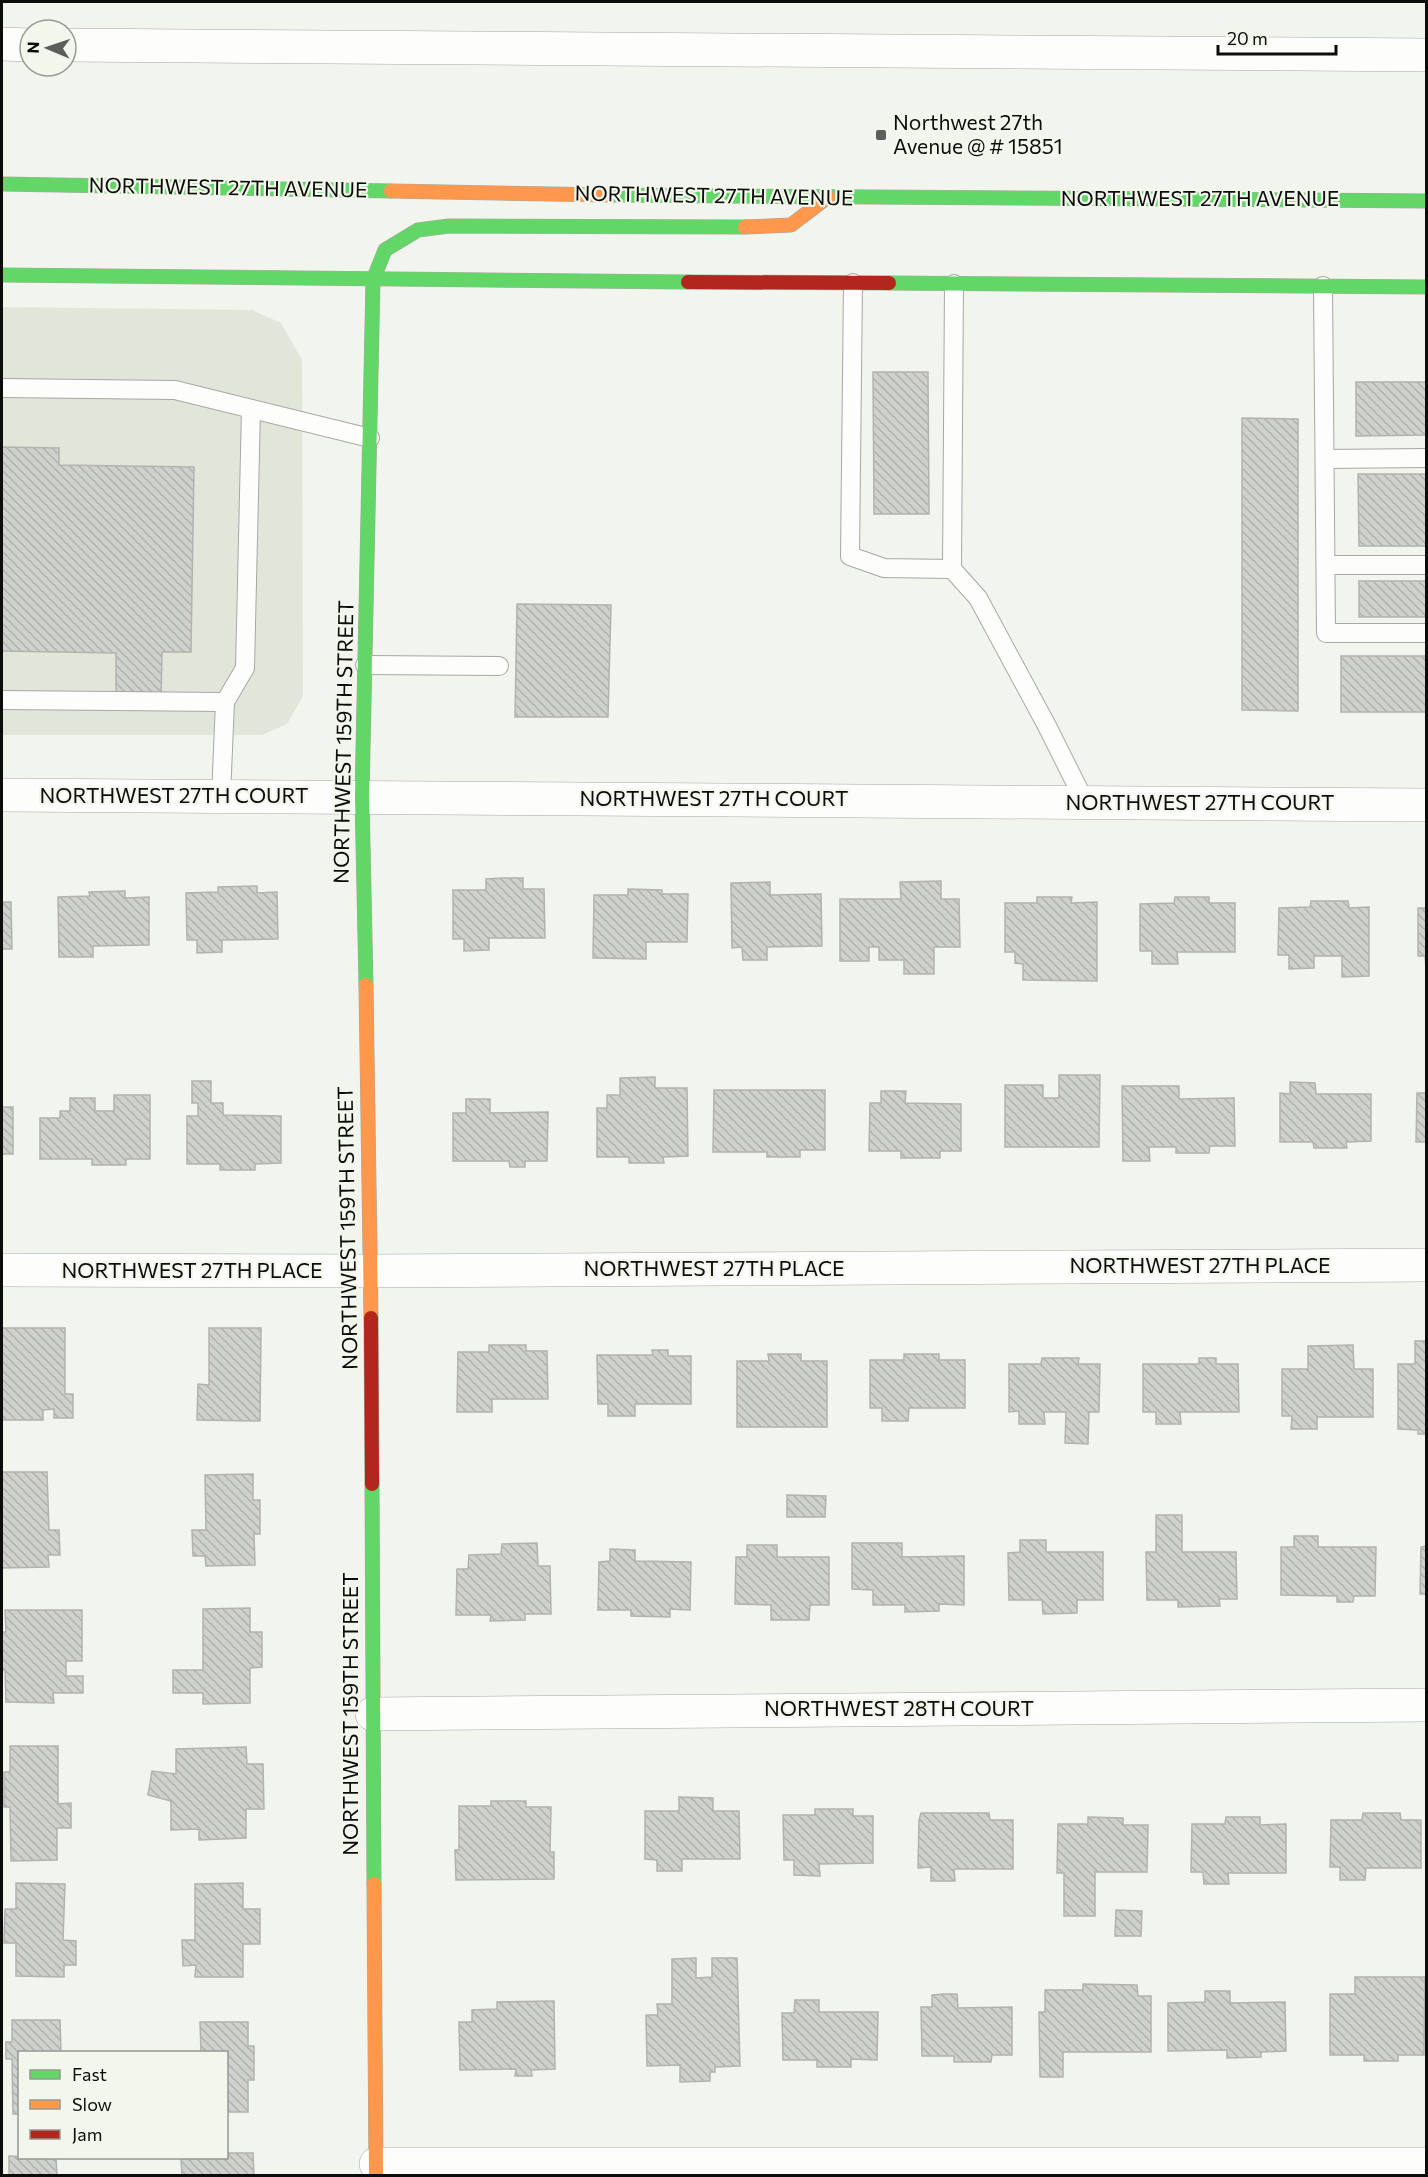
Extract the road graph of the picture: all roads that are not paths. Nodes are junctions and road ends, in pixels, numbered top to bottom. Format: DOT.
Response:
graph roads {
  1 [pos="2,44"];
  2 [pos="18,45"];
  3 [pos="78,45"];
  4 [pos="1426,56"];
  5 [pos="2,184"];
  6 [pos="828,197"];
  7 [pos="1426,201"];
  8 [pos="2,275"];
  9 [pos="374,280"];
  10 [pos="853,283"];
  11 [pos="954,284"];
  12 [pos="1323,286"];
  13 [pos="1426,287"];
  14 [pos="2,388"];
  15 [pos="251,409"];
  16 [pos="370,438"];
  17 [pos="1426,458"];
  18 [pos="1325,459"];
  19 [pos="1326,565"];
  20 [pos="1426,565"];
  21 [pos="952,569"];
  22 [pos="1426,633"];
  23 [pos="365,665"];
  24 [pos="499,666"];
  25 [pos="2,700"];
  26 [pos="225,702"];
  27 [pos="2,795"];
  28 [pos="221,796"];
  29 [pos="362,797"];
  30 [pos="1085,802"];
  31 [pos="1426,805"];
  32 [pos="1426,1265"];
  33 [pos="2,1270"];
  34 [pos="370,1271"];
  35 [pos="1426,1705"];
  36 [pos="372,1714"];
  37 [pos="1426,2164"];
  38 [pos="376,2170"];
  1 -- 2 [label="street"];
  3 -- 4 [label="street"];
  5 -- 6 [label="main road, NORTHWEST 27TH AVENUE"];
  6 -- 7 [label="main road, NORTHWEST 27TH AVENUE"];
  6 -- 9 [label="main road, NORTHWEST 159TH STREET"];
  8 -- 9 [label="main road"];
  9 -- 10 [label="main road"];
  9 -- 16 [label="main road, NORTHWEST 159TH STREET"];
  10 -- 11 [label="main road"];
  10 -- 21 [label="lane"];
  11 -- 12 [label="main road"];
  11 -- 21 [label="lane"];
  12 -- 13 [label="main road"];
  12 -- 18 [label="lane"];
  14 -- 15 [label="lane"];
  15 -- 16 [label="lane"];
  15 -- 26 [label="lane"];
  16 -- 23 [label="main road, NORTHWEST 159TH STREET"];
  17 -- 18 [label="lane"];
  18 -- 19 [label="lane"];
  19 -- 20 [label="lane"];
  19 -- 22 [label="lane"];
  21 -- 30 [label="lane"];
  23 -- 24 [label="lane"];
  23 -- 29 [label="main road, NORTHWEST 159TH STREET"];
  25 -- 26 [label="lane"];
  26 -- 28 [label="lane"];
  27 -- 28 [label="street, NORTHWEST 27TH COURT"];
  28 -- 29 [label="street, NORTHWEST 27TH COURT"];
  29 -- 30 [label="street, NORTHWEST 27TH COURT"];
  29 -- 34 [label="main road, NORTHWEST 159TH STREET"];
  30 -- 31 [label="street, NORTHWEST 27TH COURT"];
  32 -- 34 [label="street, NORTHWEST 27TH PLACE"];
  33 -- 34 [label="street, NORTHWEST 27TH PLACE"];
  34 -- 36 [label="main road, NORTHWEST 159TH STREET"];
  35 -- 36 [label="street, NORTHWEST 28TH COURT"];
  36 -- 38 [label="main road, NORTHWEST 159TH STREET"];
  37 -- 38 [label="street"];
}
